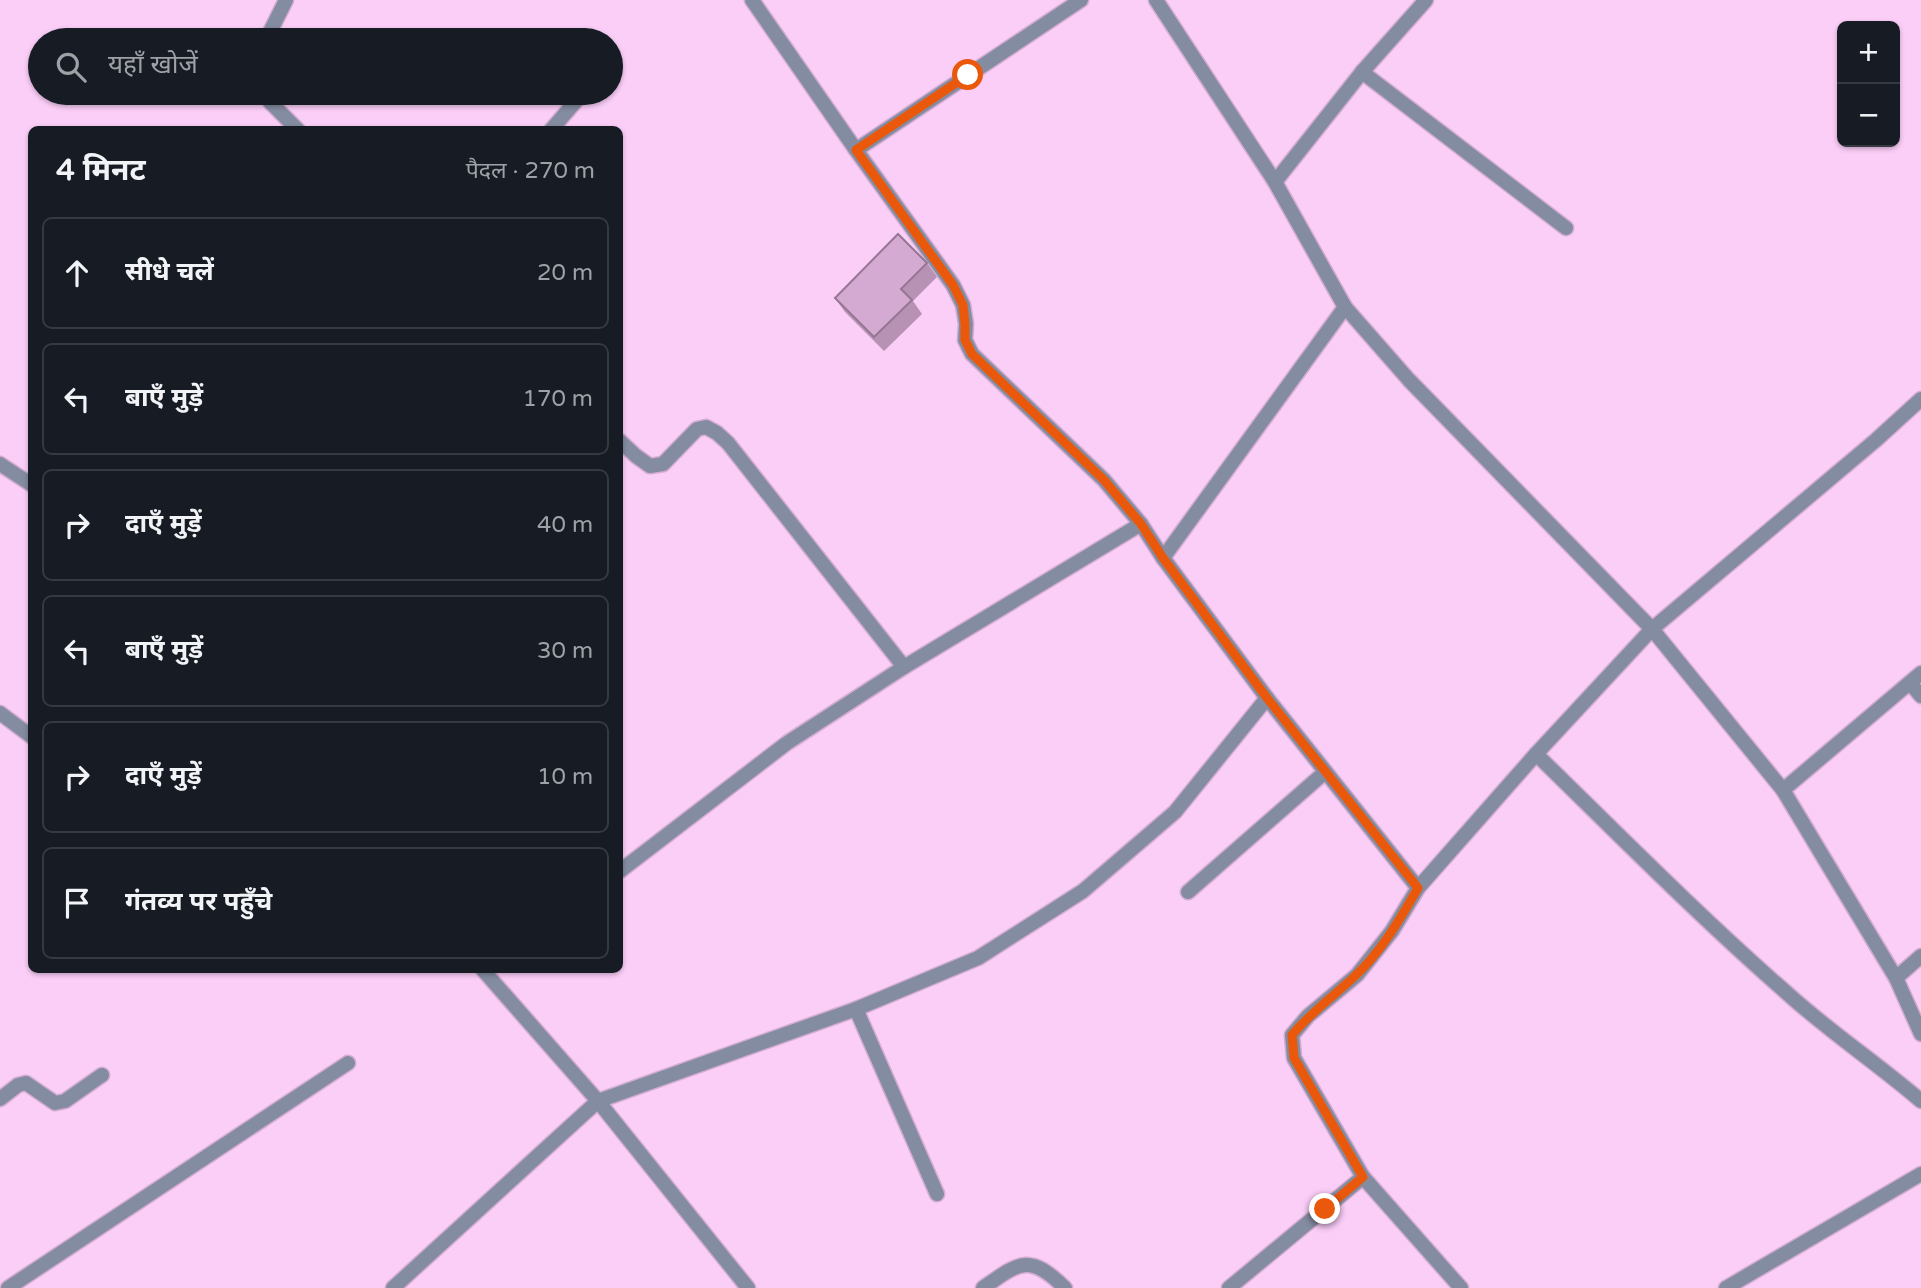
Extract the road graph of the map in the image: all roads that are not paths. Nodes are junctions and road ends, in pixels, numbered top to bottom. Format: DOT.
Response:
graph roads {
  1 [pos="286,0"];
  2 [pos="752,0"];
  3 [pos="1081,0"];
  4 [pos="1156,0"];
  5 [pos="1426,0"];
  6 [pos="272,28"];
  7 [pos="1362,72"];
  8 [pos="273,105"];
  9 [pos="573,105"];
  10 [pos="294,126"];
  11 [pos="554,126"];
  12 [pos="856,150"];
  13 [pos="1275,182"];
  14 [pos="1566,228"];
  15 [pos="1345,307"];
  16 [pos="1921,400"];
  17 [pos="623,443"];
  18 [pos="0,464"];
  19 [pos="28,482"];
  20 [pos="1141,524"];
  21 [pos="1163,558"];
  22 [pos="1653,629"];
  23 [pos="904,667"];
  24 [pos="1915,678"];
  25 [pos="1921,696"];
  26 [pos="1267,698"];
  27 [pos="0,713"];
  28 [pos="28,734"];
  29 [pos="1536,754"];
  30 [pos="1325,773"];
  31 [pos="1783,790"];
  32 [pos="623,869"];
  33 [pos="1418,888"];
  34 [pos="1188,892"];
  35 [pos="1921,956"];
  36 [pos="489,973"];
  37 [pos="1896,978"];
  38 [pos="856,1009"];
  39 [pos="1921,1034"];
  40 [pos="348,1063"];
  41 [pos="102,1075"];
  42 [pos="0,1099"];
  43 [pos="598,1101"];
  44 [pos="1921,1101"];
  45 [pos="1921,1174"];
  46 [pos="1363,1177"];
  47 [pos="937,1194"];
  48 [pos="0,1284"];
  49 [pos="6,1288"];
  50 [pos="393,1288"];
  51 [pos="748,1288"];
  52 [pos="983,1288"];
  53 [pos="1065,1288"];
  54 [pos="1229,1288"];
  55 [pos="1461,1288"];
  56 [pos="1726,1288"];
  1 -- 6 [label="street"];
  2 -- 12 [label="street"];
  3 -- 12 [label="street"];
  4 -- 13 [label="street"];
  5 -- 7 [label="street"];
  7 -- 13 [label="street"];
  7 -- 14 [label="street"];
  8 -- 10 [label="street"];
  9 -- 11 [label="street"];
  12 -- 20 [label="street"];
  13 -- 15 [label="street"];
  15 -- 21 [label="street"];
  15 -- 22 [label="street"];
  16 -- 22 [label="street"];
  17 -- 23 [label="street"];
  18 -- 19 [label="street"];
  20 -- 21 [label="street"];
  20 -- 23 [label="street"];
  21 -- 26 [label="street"];
  22 -- 29 [label="street"];
  22 -- 31 [label="street"];
  23 -- 32 [label="street"];
  24 -- 25 [label="street"];
  24 -- 31 [label="street"];
  26 -- 30 [label="street"];
  26 -- 38 [label="street"];
  27 -- 28 [label="street"];
  29 -- 33 [label="street"];
  29 -- 44 [label="street"];
  30 -- 33 [label="street"];
  30 -- 34 [label="street"];
  31 -- 37 [label="street"];
  33 -- 46 [label="street"];
  35 -- 37 [label="street"];
  36 -- 43 [label="street"];
  37 -- 39 [label="street"];
  38 -- 43 [label="street"];
  38 -- 47 [label="street"];
  40 -- 49 [label="street"];
  41 -- 42 [label="street"];
  43 -- 50 [label="street"];
  43 -- 51 [label="street"];
  45 -- 56 [label="street"];
  46 -- 54 [label="street"];
  46 -- 55 [label="street"];
  48 -- 49 [label="street"];
  52 -- 53 [label="street"];
}
